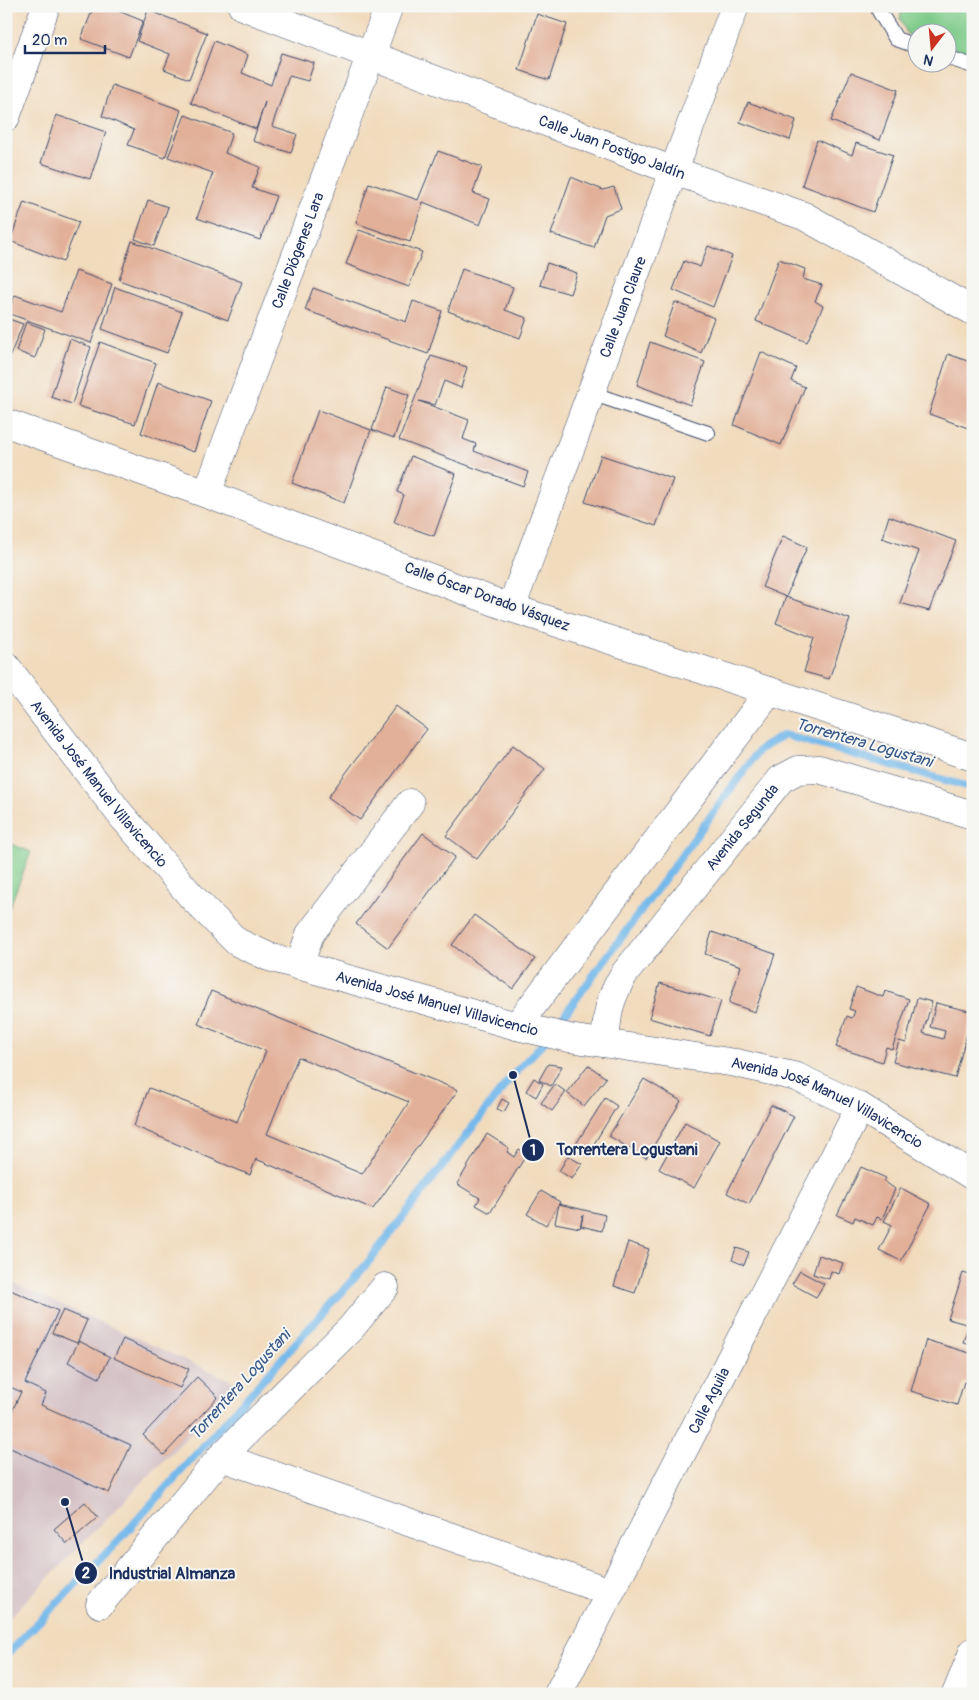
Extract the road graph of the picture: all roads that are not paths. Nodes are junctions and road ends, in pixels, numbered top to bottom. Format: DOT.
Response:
graph roads {
  1 [pos="46,6"];
  2 [pos="242,6"];
  3 [pos="389,6"];
  4 [pos="735,6"];
  5 [pos="879,11"];
  6 [pos="906,42"];
  7 [pos="370,56"];
  8 [pos="956,60"];
  9 [pos="973,66"];
  10 [pos="6,118"];
  11 [pos="674,170"];
  12 [pos="973,310"];
  13 [pos="592,393"];
  14 [pos="6,423"];
  15 [pos="708,433"];
  16 [pos="207,494"];
  17 [pos="510,608"];
  18 [pos="6,666"];
  19 [pos="770,691"];
  20 [pos="973,757"];
  21 [pos="410,803"];
  22 [pos="973,815"];
  23 [pos="300,966"];
  24 [pos="527,1029"];
  25 [pos="605,1043"];
  26 [pos="860,1108"];
  27 [pos="973,1176"];
  28 [pos="385,1287"];
  29 [pos="221,1457"];
  30 [pos="610,1592"];
  31 [pos="100,1604"];
  32 [pos="973,1652"];
  33 [pos="558,1694"];
  34 [pos="956,1694"];
  1 -- 10 [label="street"];
  2 -- 7 [label="street, Calle Juan Postigo Jaldín"];
  3 -- 7 [label="street, Calle Diógenes Lara"];
  4 -- 11 [label="street, Calle Juan Claure"];
  5 -- 6 [label="lane"];
  7 -- 11 [label="street, Calle Juan Postigo Jaldín"];
  7 -- 16 [label="street, Calle Diógenes Lara"];
  8 -- 9 [label="lane"];
  11 -- 12 [label="street, Calle Juan Postigo Jaldín"];
  11 -- 13 [label="street, Calle Juan Claure"];
  13 -- 15 [label="lane"];
  13 -- 17 [label="street, Calle Juan Claure"];
  14 -- 16 [label="street, Calle Óscar Dorado Vásquez"];
  16 -- 17 [label="street, Calle Óscar Dorado Vásquez"];
  17 -- 19 [label="street, Calle Óscar Dorado Vásquez"];
  18 -- 23 [label="street, Avenida José Manuel Villavicencio"];
  19 -- 20 [label="street, Calle Óscar Dorado Vásquez"];
  19 -- 24 [label="street"];
  21 -- 23 [label="street"];
  22 -- 25 [label="street, Avenida Segunda"];
  23 -- 24 [label="street, Avenida José Manuel Villavicencio"];
  24 -- 25 [label="street, Avenida José Manuel Villavicencio"];
  25 -- 26 [label="street, Avenida José Manuel Villavicencio"];
  26 -- 27 [label="street, Avenida José Manuel Villavicencio"];
  26 -- 30 [label="street, Calle Aguila"];
  28 -- 29 [label="street"];
  29 -- 30 [label="street"];
  29 -- 31 [label="street"];
  30 -- 33 [label="street, Calle Aguila"];
  32 -- 34 [label="street"];
}
